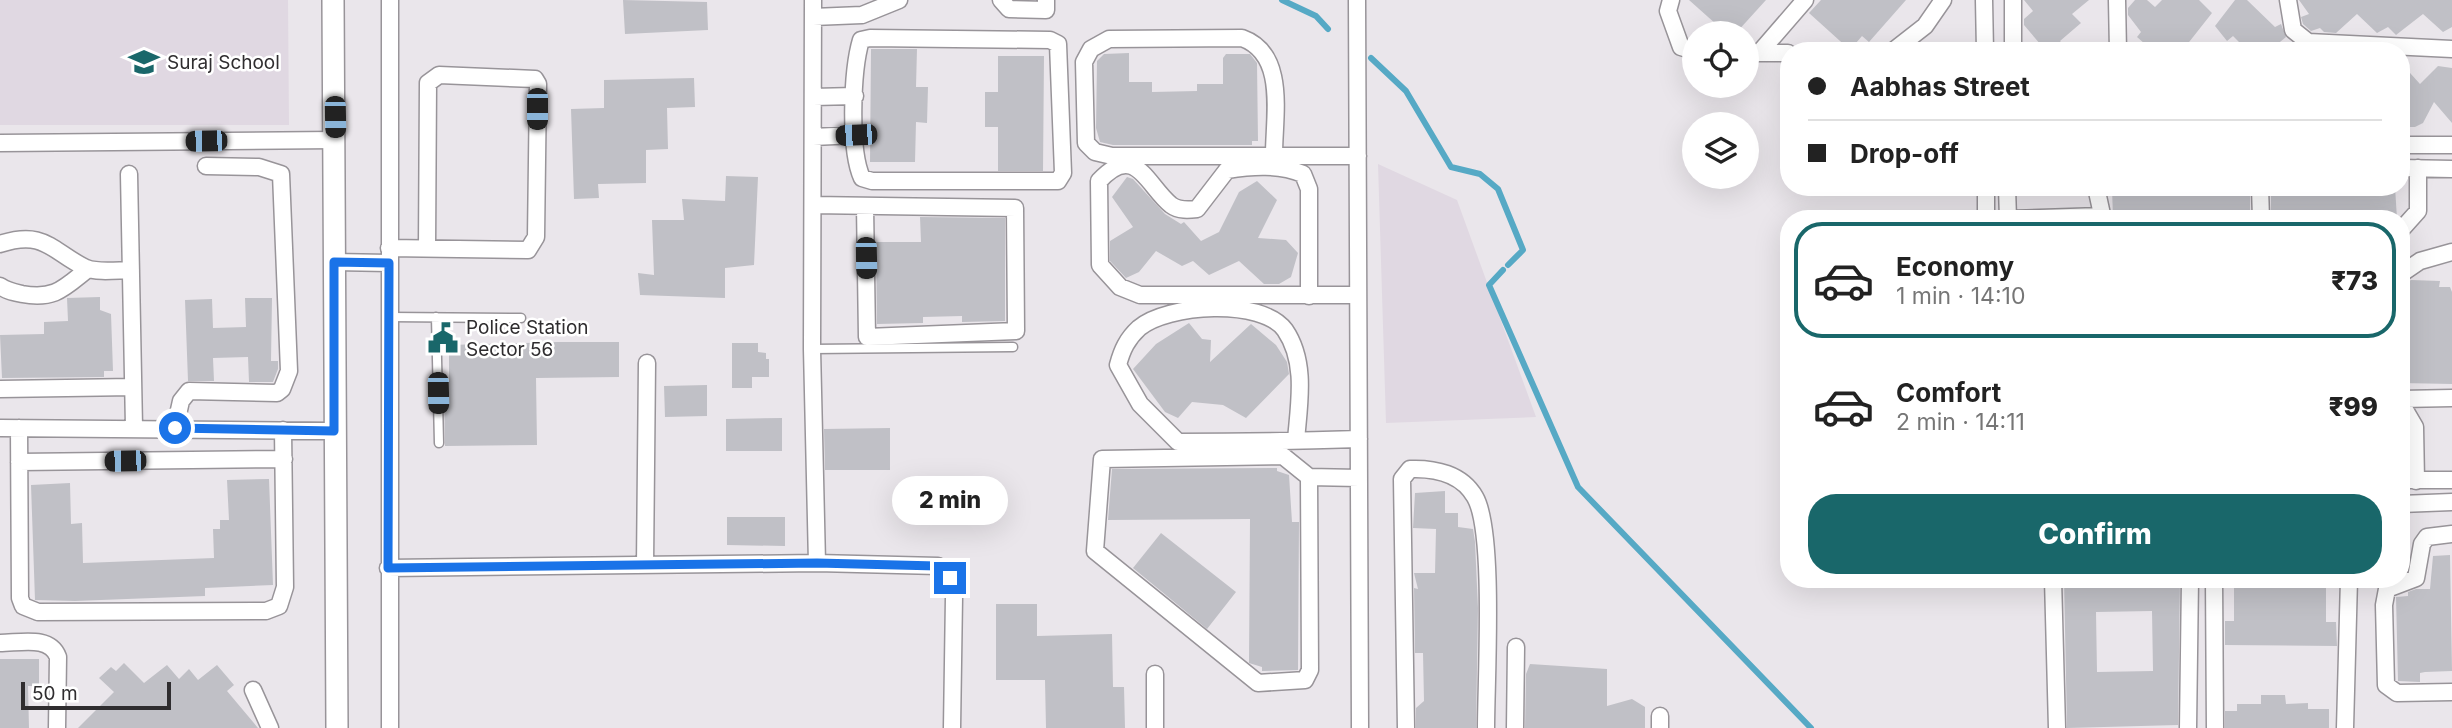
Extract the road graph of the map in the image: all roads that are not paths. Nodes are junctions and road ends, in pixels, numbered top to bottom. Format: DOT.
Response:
graph roads {
  1 [pos="333,0"];
  2 [pos="390,0"];
  3 [pos="813,0"];
  4 [pos="849,0"];
  5 [pos="899,0"];
  6 [pos="1001,0"];
  7 [pos="1046,0"];
  8 [pos="1357,0"];
  9 [pos="1671,0"];
  10 [pos="1805,0"];
  11 [pos="1943,0"];
  12 [pos="1984,0"];
  13 [pos="2013,0"];
  14 [pos="2117,0"];
  15 [pos="2288,0"];
  16 [pos="813,17"];
  17 [pos="849,17"];
  18 [pos="1907,42"];
  19 [pos="1985,42"];
  20 [pos="2013,42"];
  21 [pos="2118,42"];
  22 [pos="2308,42"];
  23 [pos="1682,47"];
  24 [pos="1759,47"];
  25 [pos="2410,47"];
  26 [pos="2452,49"];
  27 [pos="1759,53"];
  28 [pos="1780,53"];
  29 [pos="855,96"];
  30 [pos="813,97"];
  31 [pos="856,135"];
  32 [pos="813,137"];
  33 [pos="335,140"];
  34 [pos="0,143"];
  35 [pos="2410,145"];
  36 [pos="2452,145"];
  37 [pos="1274,154"];
  38 [pos="1358,156"];
  39 [pos="206,166"];
  40 [pos="2410,168"];
  41 [pos="2418,168"];
  42 [pos="2452,169"];
  43 [pos="129,174"];
  44 [pos="813,205"];
  45 [pos="865,206"];
  46 [pos="2410,220"];
  47 [pos="0,244"];
  48 [pos="427,248"];
  49 [pos="2452,252"];
  50 [pos="389,255"];
  51 [pos="334,262"];
  52 [pos="2410,268"];
  53 [pos="89,269"];
  54 [pos="131,271"];
  55 [pos="0,286"];
  56 [pos="1358,295"];
  57 [pos="1309,296"];
  58 [pos="389,317"];
  59 [pos="436,317"];
  60 [pos="521,318"];
  61 [pos="1013,347"];
  62 [pos="812,349"];
  63 [pos="647,363"];
  64 [pos="133,387"];
  65 [pos="0,389"];
  66 [pos="2452,398"];
  67 [pos="2410,400"];
  68 [pos="2410,418"];
  69 [pos="134,427"];
  70 [pos="0,428"];
  71 [pos="19,428"];
  72 [pos="175,428"];
  73 [pos="283,430"];
  74 [pos="334,431"];
  75 [pos="1359,439"];
  76 [pos="1296,440"];
  77 [pos="439,443"];
  78 [pos="284,459"];
  79 [pos="19,463"];
  80 [pos="2410,472"];
  81 [pos="1309,477"];
  82 [pos="1359,478"];
  83 [pos="2452,480"];
  84 [pos="2410,481"];
  85 [pos="2452,502"];
  86 [pos="2410,503"];
  87 [pos="2452,534"];
  88 [pos="817,563"];
  89 [pos="645,565"];
  90 [pos="388,568"];
  91 [pos="2410,580"];
  92 [pos="2053,588"];
  93 [pos="2190,588"];
  94 [pos="2214,588"];
  95 [pos="2349,588"];
  96 [pos="2390,588"];
  97 [pos="0,643"];
  98 [pos="1516,647"];
  99 [pos="1155,674"];
  100 [pos="253,690"];
  101 [pos="2452,692"];
  102 [pos="57,728"];
  103 [pos="270,728"];
  104 [pos="337,728"];
  105 [pos="390,728"];
  106 [pos="952,728"];
  107 [pos="1155,728"];
  108 [pos="1360,728"];
  109 [pos="1406,728"];
  110 [pos="1486,728"];
  111 [pos="1515,728"];
  112 [pos="2057,728"];
  113 [pos="2188,728"];
  114 [pos="2215,728"];
  115 [pos="2345,728"];
  1 -- 33 [label="street"];
  2 -- 50 [label="street"];
  3 -- 16 [label="street"];
  4 -- 17 [label="street"];
  5 -- 17 [label="street"];
  6 -- 7 [label="street"];
  8 -- 38 [label="street"];
  9 -- 23 [label="street"];
  10 -- 24 [label="street"];
  11 -- 18 [label="street"];
  12 -- 19 [label="street"];
  13 -- 20 [label="street"];
  14 -- 21 [label="street"];
  15 -- 22 [label="street"];
  16 -- 17 [label="street"];
  16 -- 30 [label="street"];
  25 -- 26 [label="street"];
  27 -- 28 [label="street"];
  29 -- 30 [label="street"];
  29 -- 31 [label="street"];
  29 -- 31 [label="street"];
  30 -- 32 [label="street"];
  31 -- 32 [label="street"];
  32 -- 44 [label="street"];
  33 -- 34 [label="street"];
  33 -- 51 [label="street"];
  35 -- 36 [label="street"];
  37 -- 37 [label="street"];
  37 -- 38 [label="street"];
  38 -- 56 [label="street"];
  39 -- 72 [label="street"];
  40 -- 41 [label="street"];
  41 -- 42 [label="street"];
  41 -- 46 [label="street"];
  43 -- 54 [label="street"];
  44 -- 45 [label="street"];
  44 -- 62 [label="street"];
  45 -- 45 [label="street"];
  47 -- 53 [label="street"];
  48 -- 48 [label="street"];
  48 -- 50 [label="street"];
  49 -- 52 [label="street"];
  50 -- 51 [label="street"];
  50 -- 58 [label="street"];
  51 -- 74 [label="street"];
  53 -- 54 [label="street"];
  53 -- 55 [label="street"];
  54 -- 64 [label="street"];
  56 -- 57 [label="street"];
  56 -- 75 [label="street"];
  57 -- 57 [label="street"];
  58 -- 59 [label="lane"];
  58 -- 90 [label="street"];
  59 -- 60 [label="lane"];
  59 -- 77 [label="lane"];
  61 -- 62 [label="lane"];
  62 -- 88 [label="street"];
  63 -- 89 [label="street"];
  64 -- 65 [label="street"];
  64 -- 69 [label="street"];
  66 -- 67 [label="street"];
  68 -- 80 [label="street"];
  69 -- 71 [label="street"];
  69 -- 72 [label="street"];
  70 -- 71 [label="street"];
  71 -- 79 [label="street"];
  72 -- 73 [label="street"];
  73 -- 74 [label="street"];
  73 -- 78 [label="street"];
  74 -- 104 [label="street"];
  75 -- 76 [label="street"];
  75 -- 82 [label="street"];
  76 -- 76 [label="street"];
  78 -- 79 [label="street"];
  78 -- 79 [label="street"];
  81 -- 81 [label="street"];
  81 -- 82 [label="street"];
  82 -- 108 [label="street"];
  83 -- 84 [label="street"];
  85 -- 86 [label="street"];
  87 -- 91 [label="street"];
  88 -- 89 [label="street"];
  88 -- 106 [label="street"];
  89 -- 90 [label="street"];
  90 -- 105 [label="street"];
  92 -- 112 [label="street"];
  93 -- 113 [label="street"];
  94 -- 114 [label="street"];
  95 -- 115 [label="street"];
  96 -- 101 [label="street"];
  97 -- 102 [label="street"];
  98 -- 111 [label="street"];
  99 -- 107 [label="street"];
  100 -- 103 [label="street"];
  109 -- 110 [label="street"];
}
